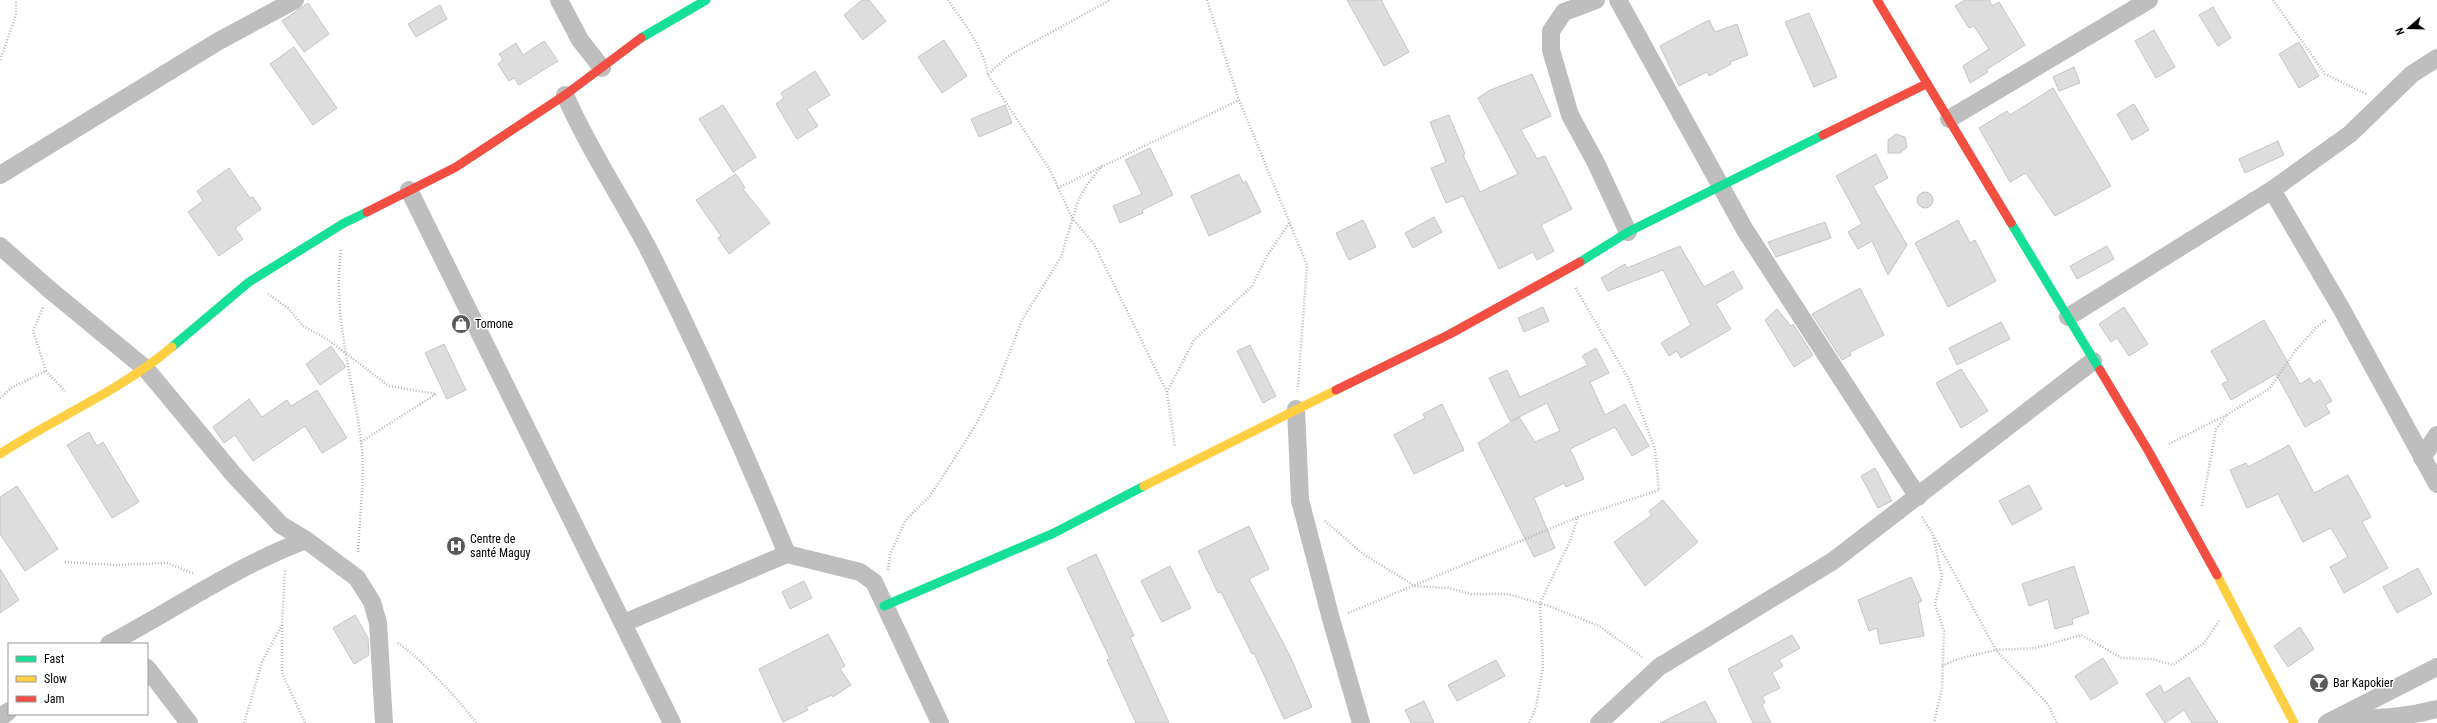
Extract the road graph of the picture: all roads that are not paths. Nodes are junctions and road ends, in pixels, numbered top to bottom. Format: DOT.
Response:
graph roads {
  1 [pos="295,0"];
  2 [pos="559,0"];
  3 [pos="706,0"];
  4 [pos="1596,0"];
  5 [pos="1618,0"];
  6 [pos="1877,0"];
  7 [pos="2149,0"];
  8 [pos="2437,58"];
  9 [pos="602,68"];
  10 [pos="1926,84"];
  11 [pos="565,95"];
  12 [pos="1949,119"];
  13 [pos="0,175"];
  14 [pos="1722,187"];
  15 [pos="409,190"];
  16 [pos="2272,190"];
  17 [pos="1628,232"];
  18 [pos="0,246"];
  19 [pos="2068,317"];
  20 [pos="2092,361"];
  21 [pos="146,369"];
  22 [pos="1296,409"];
  23 [pos="2436,438"];
  24 [pos="0,454"];
  25 [pos="2422,458"];
  26 [pos="2437,484"];
  27 [pos="1918,497"];
  28 [pos="306,540"];
  29 [pos="787,554"];
  30 [pos="882,600"];
  31 [pos="624,623"];
  32 [pos="130,639"];
  33 [pos="113,643"];
  34 [pos="2437,667"];
  35 [pos="148,669"];
  36 [pos="2437,709"];
  37 [pos="8,712"];
  38 [pos="0,718"];
  39 [pos="2331,722"];
  40 [pos="189,723"];
  41 [pos="384,723"];
  42 [pos="672,723"];
  43 [pos="940,723"];
  44 [pos="1361,723"];
  45 [pos="1599,723"];
  46 [pos="2294,723"];
  1 -- 13 [label="street"];
  2 -- 9 [label="street"];
  3 -- 9 [label="street"];
  4 -- 17 [label="street"];
  5 -- 14 [label="street"];
  6 -- 10 [label="street"];
  7 -- 12 [label="street"];
  8 -- 16 [label="street"];
  9 -- 11 [label="street"];
  10 -- 12 [label="street"];
  10 -- 14 [label="street"];
  11 -- 15 [label="street"];
  11 -- 29 [label="street"];
  12 -- 19 [label="street"];
  14 -- 17 [label="street"];
  14 -- 27 [label="street"];
  15 -- 21 [label="street"];
  15 -- 31 [label="street"];
  16 -- 19 [label="street"];
  16 -- 25 [label="street"];
  17 -- 22 [label="street"];
  18 -- 21 [label="street"];
  19 -- 20 [label="street"];
  20 -- 27 [label="street"];
  20 -- 46 [label="street"];
  21 -- 24 [label="street"];
  21 -- 28 [label="street"];
  22 -- 30 [label="street"];
  22 -- 44 [label="street"];
  23 -- 25 [label="street"];
  25 -- 26 [label="street"];
  27 -- 45 [label="street"];
  28 -- 32 [label="street"];
  28 -- 41 [label="street"];
  29 -- 30 [label="street"];
  29 -- 31 [label="street"];
  30 -- 43 [label="street"];
  31 -- 42 [label="street"];
  32 -- 33 [label="street"];
  34 -- 39 [label="street"];
  35 -- 40 [label="street"];
  36 -- 39 [label="street"];
  37 -- 38 [label="street"];
}
